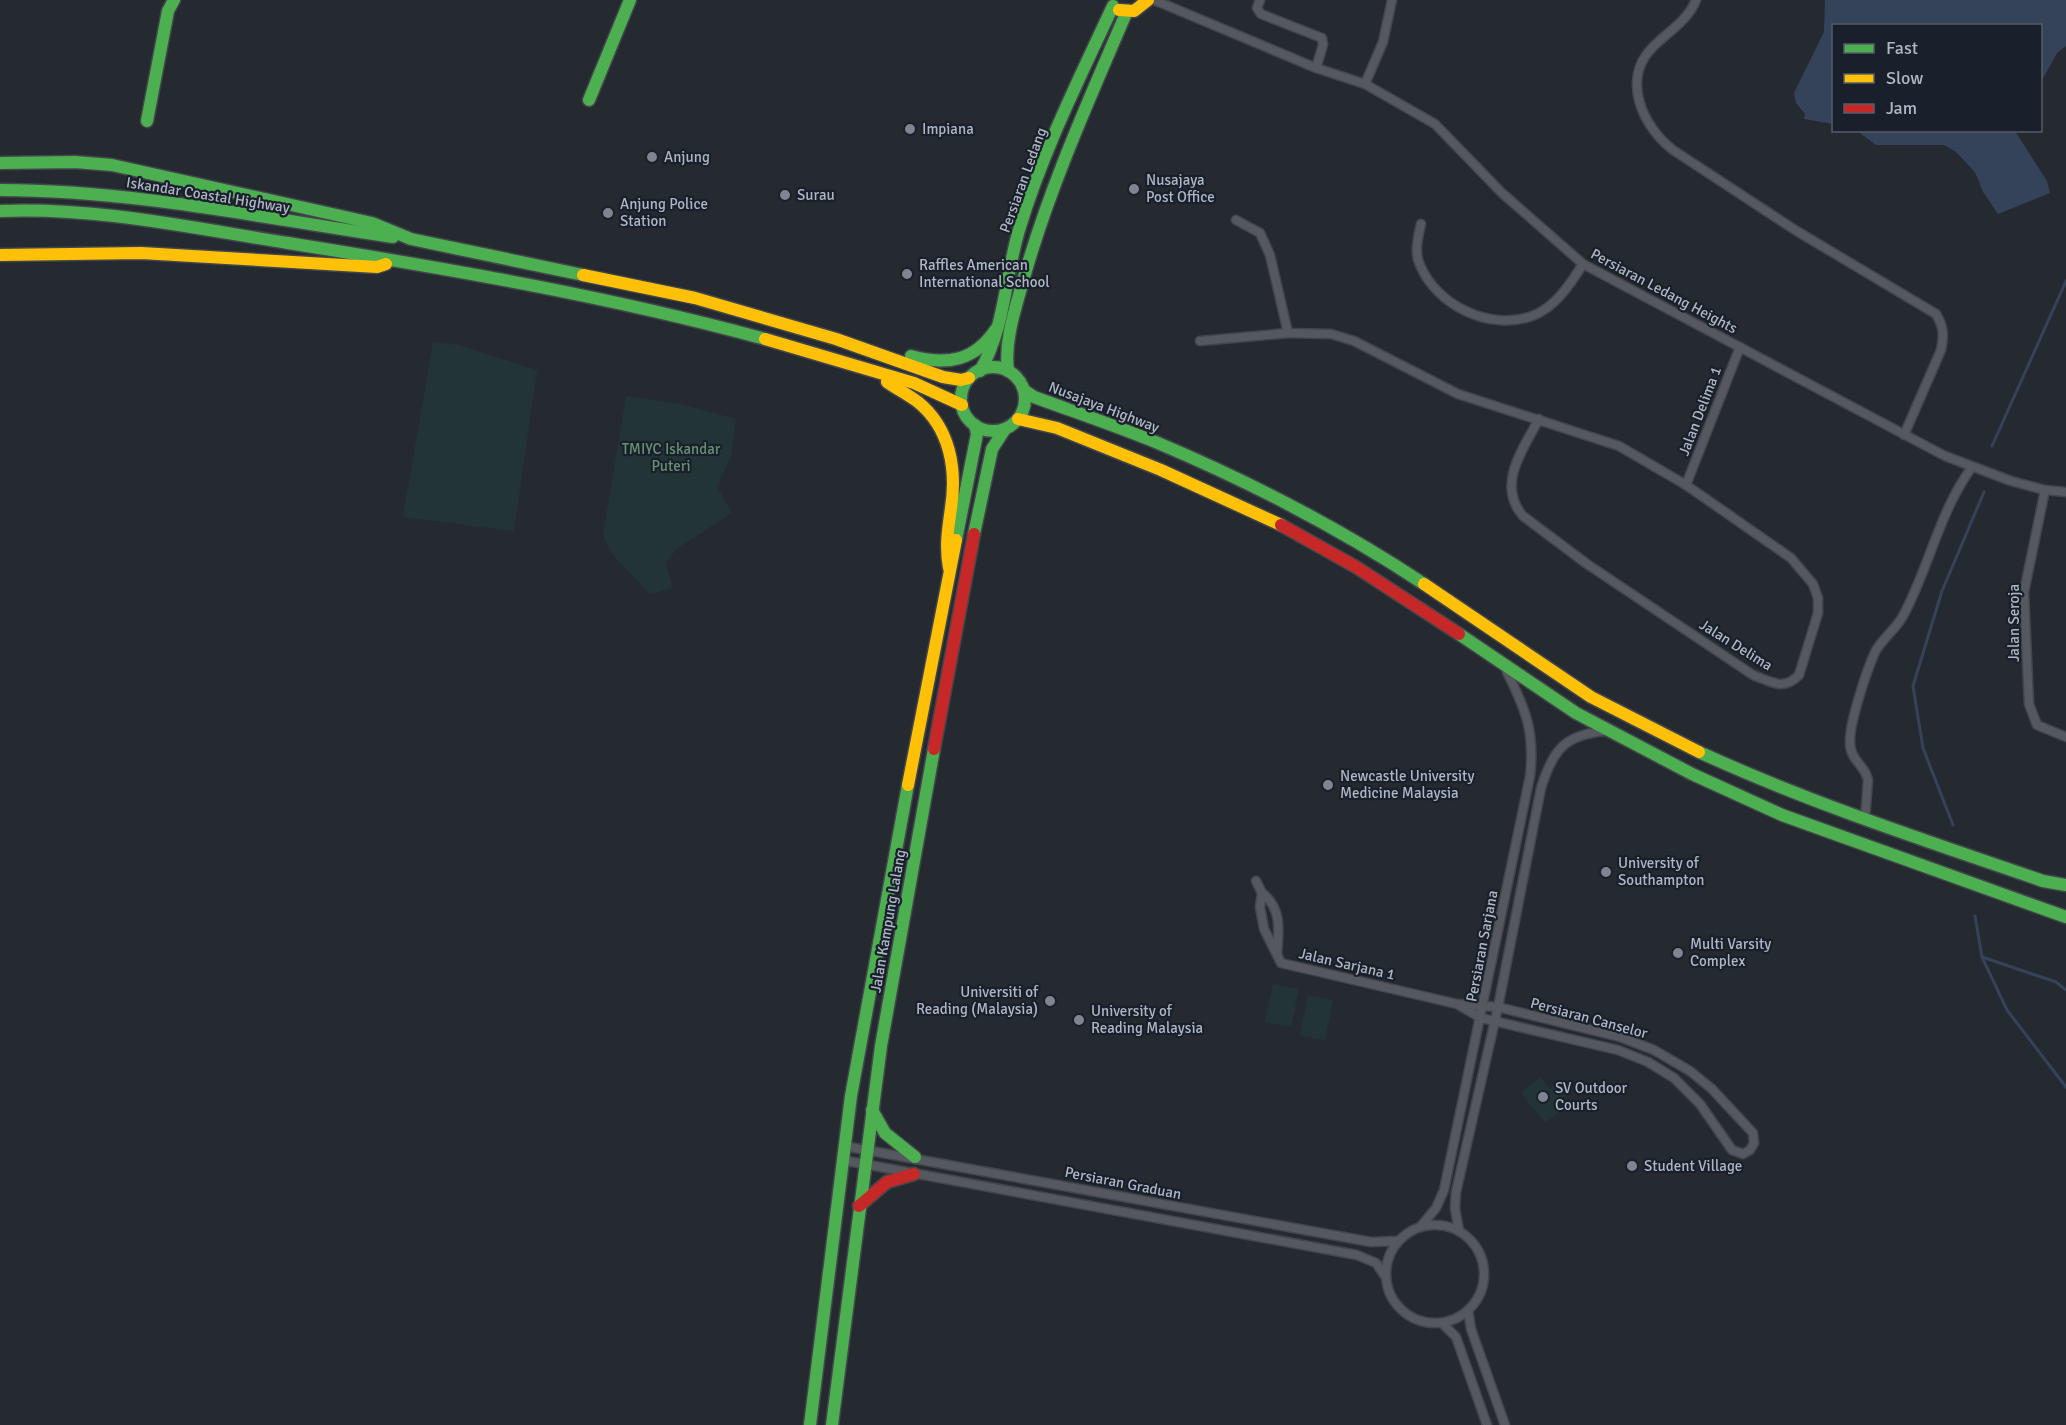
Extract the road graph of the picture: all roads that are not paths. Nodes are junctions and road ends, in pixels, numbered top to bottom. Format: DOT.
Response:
graph roads {
  1 [pos="174,0"];
  2 [pos="630,0"];
  3 [pos="1148,0"];
  4 [pos="1154,0"];
  5 [pos="1260,0"];
  6 [pos="1392,0"];
  7 [pos="1696,0"];
  8 [pos="1110,3"];
  9 [pos="1127,11"];
  10 [pos="1316,68"];
  11 [pos="1365,84"];
  12 [pos="589,100"];
  13 [pos="147,121"];
  14 [pos="0,164"];
  15 [pos="0,190"];
  16 [pos="0,211"];
  17 [pos="1236,220"];
  18 [pos="1421,224"];
  19 [pos="411,239"];
  20 [pos="0,255"];
  21 [pos="399,261"];
  22 [pos="1583,264"];
  23 [pos="996,329"];
  24 [pos="1288,333"];
  25 [pos="1200,341"];
  26 [pos="1740,347"];
  27 [pos="867,350"];
  28 [pos="1008,371"];
  29 [pos="876,372"];
  30 [pos="974,374"];
  31 [pos="1024,391"];
  32 [pos="962,405"];
  33 [pos="1539,418"];
  34 [pos="1018,419"];
  35 [pos="975,425"];
  36 [pos="1005,429"];
  37 [pos="1904,435"];
  38 [pos="1972,467"];
  39 [pos="1686,485"];
  40 [pos="2045,490"];
  41 [pos="2066,492"];
  42 [pos="949,568"];
  43 [pos="1505,667"];
  44 [pos="1609,731"];
  45 [pos="2066,737"];
  46 [pos="1865,819"];
  47 [pos="1256,881"];
  48 [pos="2043,881"];
  49 [pos="2066,885"];
  50 [pos="2066,890"];
  51 [pos="1262,894"];
  52 [pos="2039,908"];
  53 [pos="2066,917"];
  54 [pos="2066,926"];
  55 [pos="1276,956"];
  56 [pos="1456,1004"];
  57 [pos="1484,1005"];
  58 [pos="1498,1007"];
  59 [pos="1481,1018"];
  60 [pos="1494,1020"];
  61 [pos="872,1109"];
  62 [pos="844,1146"];
  63 [pos="867,1150"];
  64 [pos="915,1157"];
  65 [pos="842,1160"];
  66 [pos="939,1162"];
  67 [pos="865,1164"];
  68 [pos="914,1174"];
  69 [pos="935,1178"];
  70 [pos="859,1206"];
  71 [pos="1421,1226"];
  72 [pos="1459,1231"];
  73 [pos="1398,1241"];
  74 [pos="1385,1276"];
  75 [pos="1468,1311"];
  76 [pos="1442,1323"];
  77 [pos="810,1425"];
  78 [pos="832,1425"];
  79 [pos="1487,1425"];
  80 [pos="1505,1425"];
  1 -- 13 [label="main road"];
  2 -- 12 [label="main road"];
  3 -- 9 [label="main road"];
  4 -- 10 [label="street, Persiaran Ledang Heights"];
  5 -- 10 [label="street"];
  6 -- 11 [label="street"];
  7 -- 37 [label="street"];
  8 -- 9 [label="main road"];
  8 -- 23 [label="main road, Persiaran Ledang"];
  9 -- 28 [label="main road, Persiaran Ledang"];
  10 -- 11 [label="street, Persiaran Ledang Heights"];
  11 -- 22 [label="street, Persiaran Ledang Heights"];
  14 -- 19 [label="main road"];
  15 -- 19 [label="main road, Iskandar Coastal Highway"];
  16 -- 21 [label="main road"];
  17 -- 24 [label="street"];
  18 -- 22 [label="street"];
  19 -- 27 [label="main road"];
  20 -- 21 [label="main road"];
  21 -- 29 [label="main road"];
  22 -- 26 [label="street, Persiaran Ledang Heights"];
  23 -- 27 [label="main road"];
  23 -- 30 [label="main road, Persiaran Ledang"];
  24 -- 25 [label="street"];
  24 -- 33 [label="street"];
  26 -- 37 [label="street, Persiaran Ledang Heights"];
  26 -- 39 [label="street, Jalan Delima 1"];
  27 -- 30 [label="main road"];
  28 -- 30 [label="main road"];
  28 -- 31 [label="main road"];
  29 -- 32 [label="main road"];
  29 -- 42 [label="main road"];
  30 -- 32 [label="main road"];
  31 -- 34 [label="main road"];
  31 -- 46 [label="main road, Nusajaya Highway"];
  32 -- 35 [label="main road"];
  33 -- 39 [label="street, Jalan Delima"];
  33 -- 39 [label="street, Jalan Delima"];
  34 -- 36 [label="main road"];
  34 -- 43 [label="main road"];
  35 -- 36 [label="main road"];
  35 -- 42 [label="main road, Jalan Kampung Lalang"];
  36 -- 61 [label="main road, Jalan Kampung Lalang"];
  37 -- 38 [label="street, Persiaran Ledang Heights"];
  38 -- 40 [label="street, Persiaran Ledang Heights"];
  38 -- 46 [label="street"];
  40 -- 41 [label="street, Persiaran Ledang Heights"];
  40 -- 45 [label="street, Jalan Seroja"];
  42 -- 62 [label="main road, Jalan Kampung Lalang"];
  43 -- 44 [label="main road"];
  43 -- 57 [label="street, Persiaran Sarjana"];
  44 -- 52 [label="main road"];
  44 -- 58 [label="street, Persiaran Sarjana"];
  46 -- 48 [label="main road, Nusajaya Highway"];
  47 -- 51 [label="street, Jalan Sarjana 1"];
  48 -- 49 [label="main road"];
  48 -- 50 [label="main road"];
  51 -- 55 [label="street, Jalan Sarjana 1"];
  51 -- 55 [label="street"];
  52 -- 53 [label="main road"];
  52 -- 54 [label="main road"];
  55 -- 56 [label="street, Jalan Sarjana 1"];
  56 -- 57 [label="street, Persiaran Canselor"];
  56 -- 59 [label="street, Persiaran Canselor"];
  57 -- 58 [label="street, Persiaran Canselor"];
  57 -- 59 [label="street, Persiaran Sarjana"];
  58 -- 60 [label="street, Persiaran Sarjana"];
  58 -- 60 [label="street, Persiaran Canselor"];
  59 -- 60 [label="street, Persiaran Canselor"];
  59 -- 71 [label="street, Persiaran Sarjana"];
  60 -- 72 [label="street, Persiaran Sarjana"];
  61 -- 63 [label="main road, Jalan Kampung Lalang"];
  61 -- 64 [label="main road"];
  62 -- 63 [label="street, Persiaran Graduan"];
  62 -- 65 [label="main road, Jalan Kampung Lalang"];
  63 -- 64 [label="street, Persiaran Graduan"];
  63 -- 67 [label="main road, Jalan Kampung Lalang"];
  64 -- 66 [label="street, Persiaran Graduan"];
  65 -- 67 [label="street, Persiaran Graduan"];
  65 -- 77 [label="main road, Jalan Kampung Lalang"];
  66 -- 69 [label="street"];
  66 -- 73 [label="street, Persiaran Graduan"];
  67 -- 68 [label="street, Persiaran Graduan"];
  67 -- 70 [label="main road, Jalan Kampung Lalang"];
  68 -- 69 [label="street, Persiaran Graduan"];
  68 -- 70 [label="main road"];
  69 -- 74 [label="street, Persiaran Graduan"];
  70 -- 78 [label="main road, Jalan Kampung Lalang"];
  71 -- 72 [label="street"];
  71 -- 73 [label="street"];
  72 -- 75 [label="street"];
  73 -- 74 [label="street"];
  74 -- 76 [label="street"];
  75 -- 76 [label="street"];
  75 -- 80 [label="street"];
  76 -- 79 [label="street"];
}
